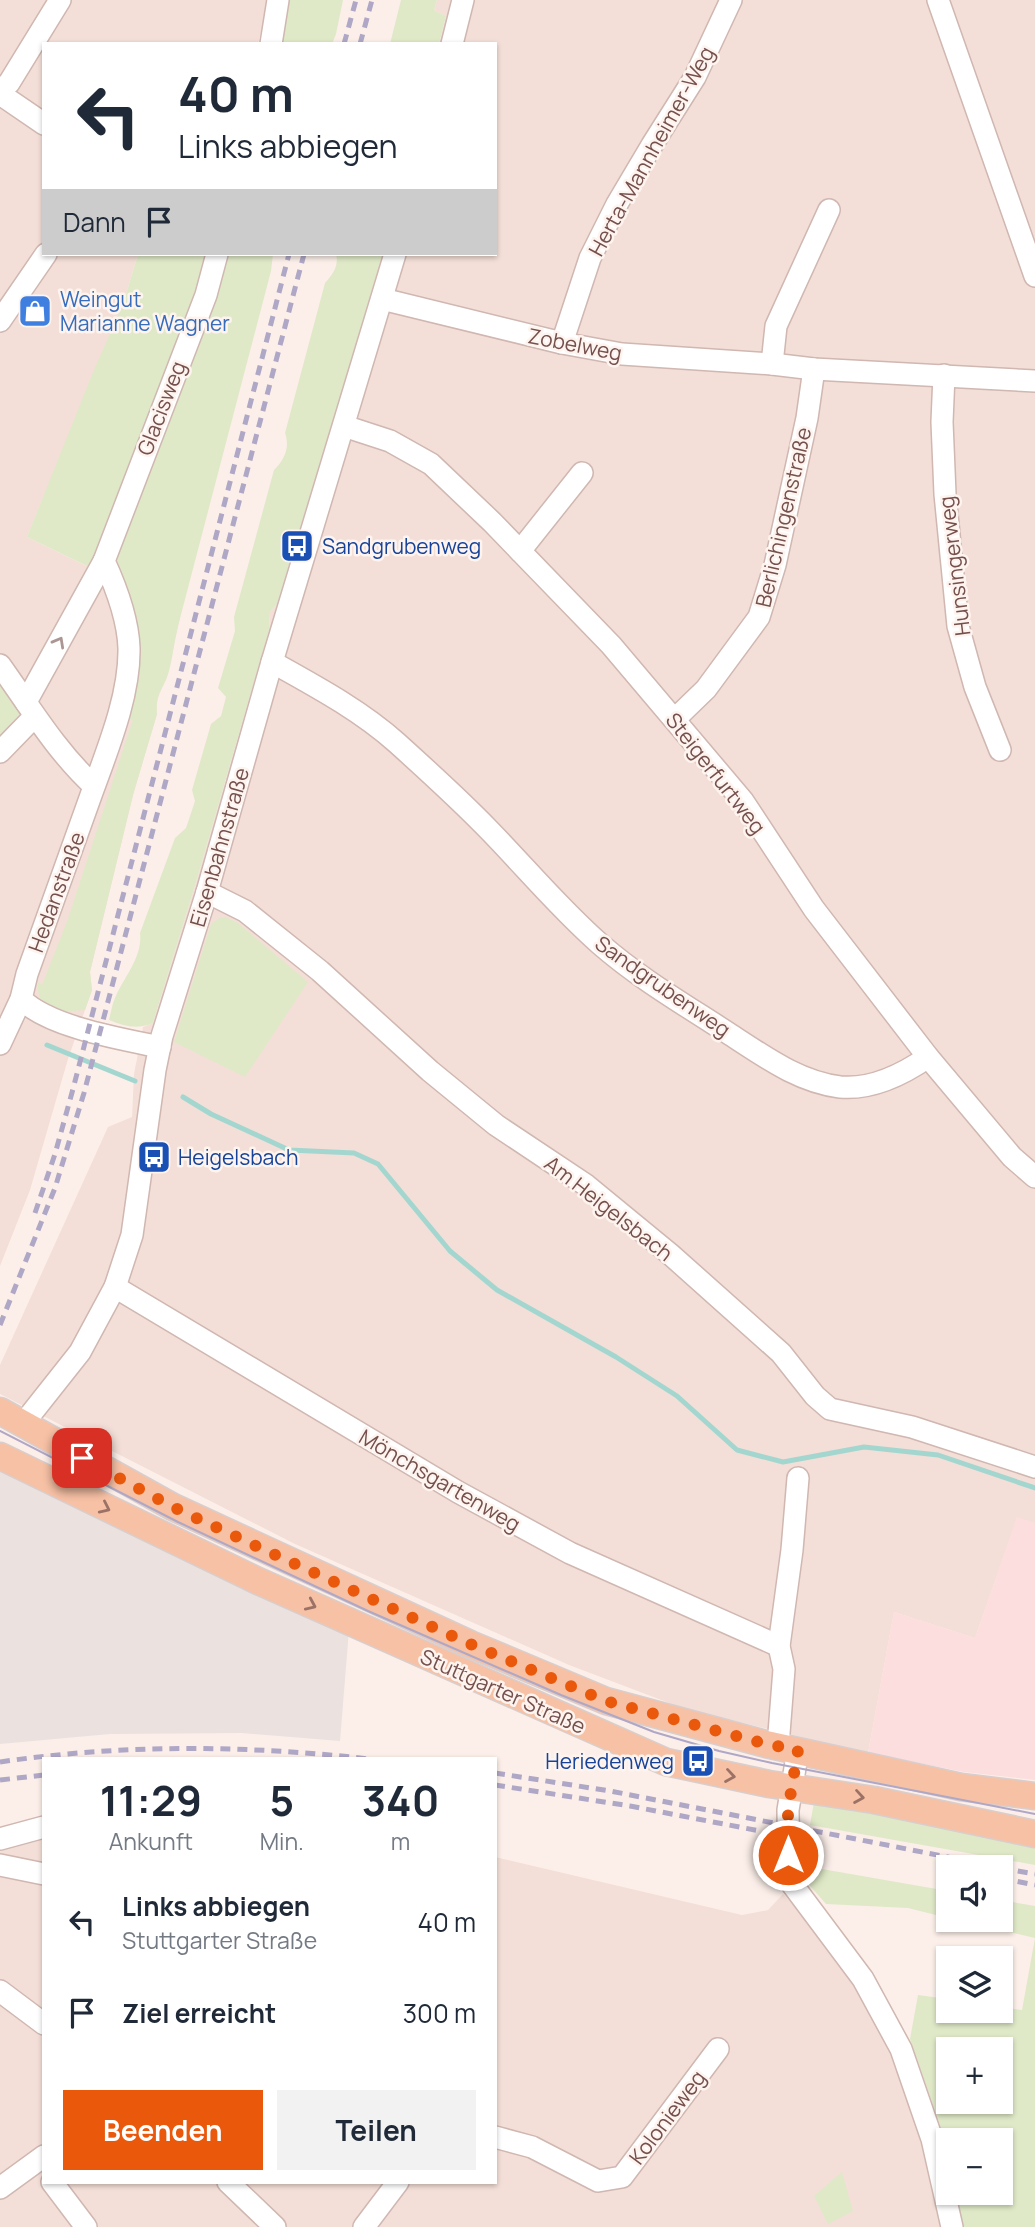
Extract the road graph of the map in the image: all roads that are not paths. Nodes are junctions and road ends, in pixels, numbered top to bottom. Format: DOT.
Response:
graph roads {
  1 [pos="60,0"];
  2 [pos="278,0"];
  3 [pos="463,0"];
  4 [pos="731,0"];
  5 [pos="938,0"];
  6 [pos="271,42"];
  7 [pos="452,42"];
  8 [pos="0,92"];
  9 [pos="42,123"];
  10 [pos="829,210"];
  11 [pos="46,256"];
  12 [pos="216,256"];
  13 [pos="394,256"];
  14 [pos="1035,276"];
  15 [pos="382,299"];
  16 [pos="0,321"];
  17 [pos="562,343"];
  18 [pos="772,364"];
  19 [pos="814,369"];
  20 [pos="944,375"];
  21 [pos="1035,381"];
  22 [pos="344,426"];
  23 [pos="582,473"];
  24 [pos="520,551"];
  25 [pos="104,561"];
  26 [pos="272,662"];
  27 [pos="0,665"];
  28 [pos="30,709"];
  29 [pos="675,719"];
  30 [pos="1000,750"];
  31 [pos="0,752"];
  32 [pos="94,786"];
  33 [pos="207,892"];
  34 [pos="21,999"];
  35 [pos="0,1044"];
  36 [pos="160,1046"];
  37 [pos="928,1057"];
  38 [pos="1035,1177"];
  39 [pos="115,1287"];
  40 [pos="0,1411"];
  41 [pos="23,1424"];
  42 [pos="0,1445"];
  43 [pos="0,1456"];
  44 [pos="1035,1467"];
  45 [pos="798,1478"];
  46 [pos="779,1646"];
  47 [pos="788,1748"];
  48 [pos="791,1787"];
  49 [pos="1035,1796"];
  50 [pos="42,1828"];
  51 [pos="1035,1834"];
  52 [pos="0,1839"];
  53 [pos="0,1866"];
  54 [pos="42,1874"];
  55 [pos="0,1991"];
  56 [pos="42,2022"];
  57 [pos="718,2049"];
  58 [pos="497,2138"];
  59 [pos="41,2163"];
  60 [pos="54,2184"];
  61 [pos="230,2184"];
  62 [pos="396,2184"];
  63 [pos="0,2188"];
  64 [pos="86,2227"];
  65 [pos="275,2227"];
  66 [pos="364,2227"];
  67 [pos="952,2227"];
  1 -- 8 [label="street"];
  2 -- 6 [label="street"];
  3 -- 7 [label="street"];
  4 -- 17 [label="street, Herta-Mannheimer-Weg"];
  5 -- 14 [label="street"];
  8 -- 9 [label="street"];
  10 -- 18 [label="street"];
  11 -- 16 [label="street"];
  12 -- 25 [label="street, Glacisweg"];
  13 -- 15 [label="street, Eisenbahnstraße"];
  15 -- 17 [label="street, Zobelweg"];
  15 -- 22 [label="street, Eisenbahnstraße"];
  17 -- 18 [label="street, Zobelweg"];
  18 -- 19 [label="street, Zobelweg"];
  19 -- 20 [label="street, Zobelweg"];
  19 -- 29 [label="street, Berlichingenstraße"];
  20 -- 21 [label="street, Zobelweg"];
  20 -- 30 [label="street, Hunsingerweg"];
  22 -- 24 [label="street, Steigerfurtweg"];
  22 -- 26 [label="street, Eisenbahnstraße"];
  23 -- 24 [label="street"];
  24 -- 29 [label="street, Steigerfurtweg"];
  28 -- 25 [label="street, Glacisweg, one-way"];
  25 -- 32 [label="street"];
  26 -- 33 [label="street, Eisenbahnstraße"];
  26 -- 37 [label="street, Sandgrubenweg"];
  27 -- 28 [label="street"];
  28 -- 31 [label="street, Glacisweg"];
  28 -- 32 [label="street"];
  29 -- 37 [label="street, Steigerfurtweg"];
  32 -- 34 [label="street, Hedanstraße"];
  33 -- 36 [label="street, Eisenbahnstraße"];
  33 -- 44 [label="street, Am Heigelsbach"];
  34 -- 35 [label="street, Hedanstraße"];
  34 -- 36 [label="street"];
  36 -- 39 [label="street, Eisenbahnstraße"];
  37 -- 38 [label="street, Steigerfurtweg"];
  39 -- 41 [label="street, Eisenbahnstraße"];
  39 -- 46 [label="street, Mönchsgartenweg"];
  40 -- 41 [label="main road, Stuttgarter Straße"];
  41 -- 42 [label="main road"];
  41 -- 47 [label="main road, Stuttgarter Straße"];
  43 -- 48 [label="main road, Stuttgarter Straße, one-way"];
  45 -- 46 [label="street"];
  46 -- 47 [label="street"];
  47 -- 48 [label="street"];
  47 -- 49 [label="main road, Stuttgarter Straße"];
  48 -- 51 [label="main road, Stuttgarter Straße, one-way"];
  48 -- 67 [label="street"];
  50 -- 52 [label="street"];
  53 -- 54 [label="street"];
  55 -- 56 [label="street"];
  57 -- 58 [label="street, Kolonieweg"];
  59 -- 63 [label="street"];
  60 -- 64 [label="street"];
  61 -- 65 [label="street"];
  62 -- 66 [label="street"];
}
